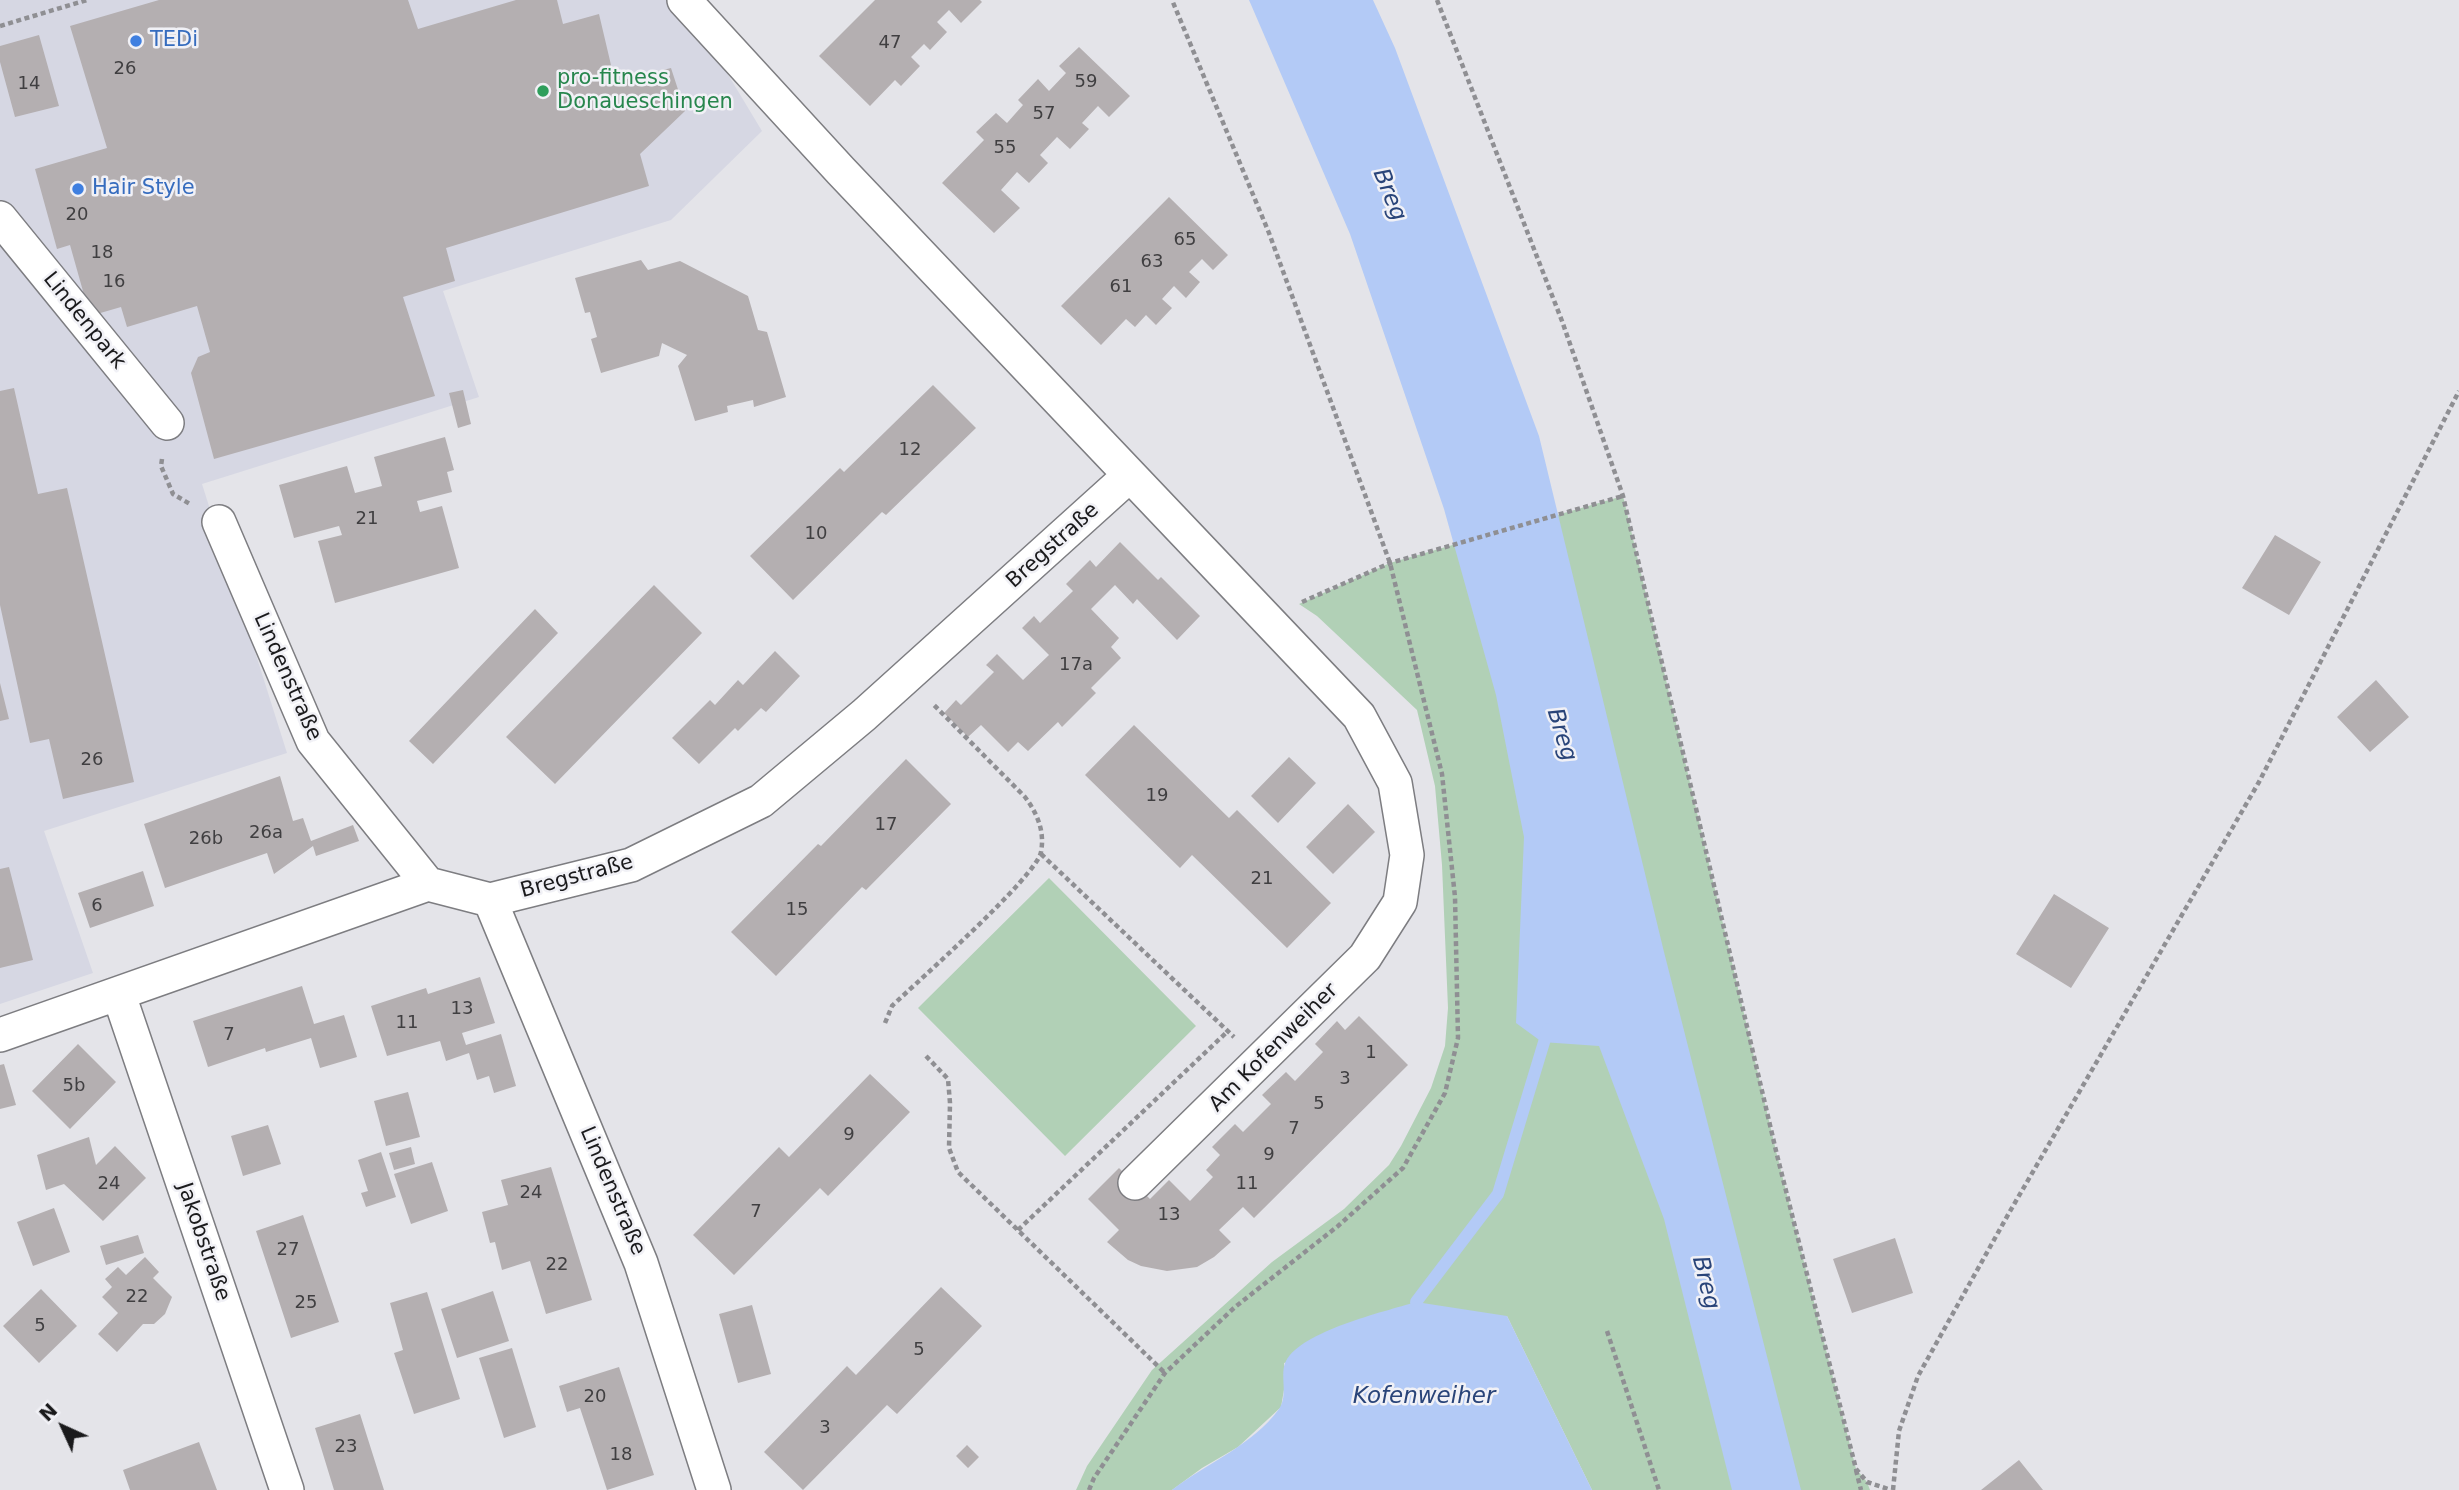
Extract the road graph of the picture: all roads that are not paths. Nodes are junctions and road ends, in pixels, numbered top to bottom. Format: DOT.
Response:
graph roads {
  1 [pos="684,0"];
  2 [pos="0,218"];
  3 [pos="167,423"];
  4 [pos="1130,475"];
  5 [pos="219,522"];
  6 [pos="428,884"];
  7 [pos="490,900"];
  8 [pos="119,995"];
  9 [pos="0,1035"];
  10 [pos="1135,1183"];
  11 [pos="287,1490"];
  12 [pos="713,1490"];
  1 -- 4 [label="street"];
  2 -- 3 [label="street, Lindenpark"];
  4 -- 7 [label="street, Bregstraße"];
  4 -- 10 [label="street, Am Kofenweiher"];
  5 -- 6 [label="street, Lindenstraße"];
  6 -- 7 [label="street, Bregstraße"];
  6 -- 8 [label="street"];
  7 -- 12 [label="street, Lindenstraße"];
  8 -- 9 [label="street"];
  8 -- 11 [label="street, Jakobstraße"];
}
